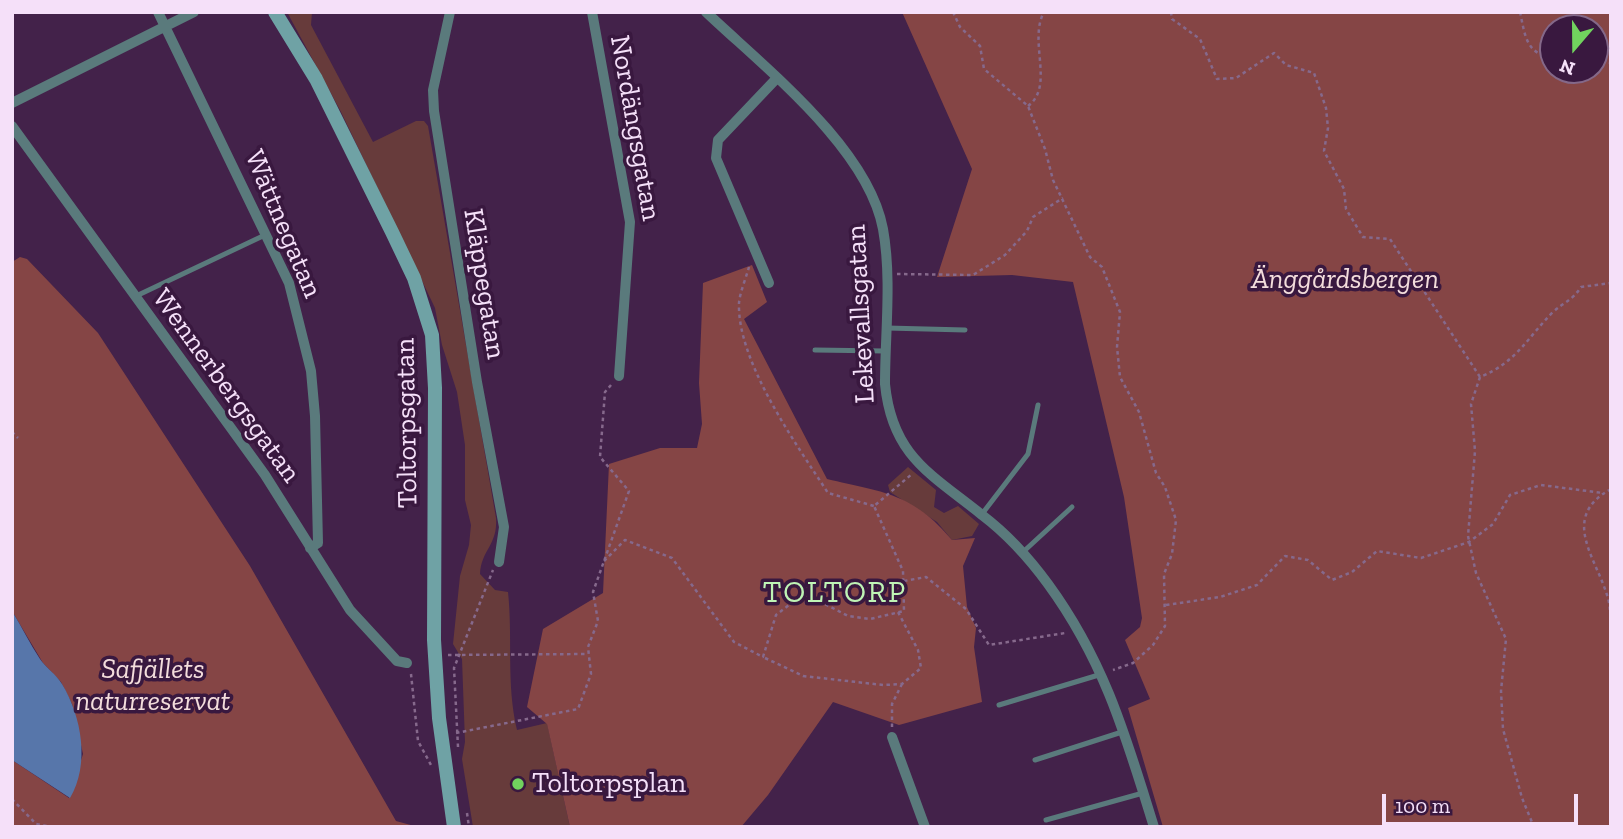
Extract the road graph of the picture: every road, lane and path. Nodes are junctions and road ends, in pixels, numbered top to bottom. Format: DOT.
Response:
graph roads {
  1 [pos="158,12"];
  2 [pos="194,12"];
  3 [pos="275,12"];
  4 [pos="450,12"];
  5 [pos="592,12"];
  6 [pos="706,12"];
  7 [pos="953,12"];
  8 [pos="1044,12"];
  9 [pos="1171,12"];
  10 [pos="1520,12"];
  11 [pos="166,27"];
  12 [pos="1539,54"];
  13 [pos="776,79"];
  14 [pos="12,103"];
  15 [pos="1028,106"];
  16 [pos="12,126"];
  17 [pos="1063,198"];
  18 [pos="267,233"];
  19 [pos="754,248"];
  20 [pos="886,274"];
  21 [pos="769,283"];
  22 [pos="1611,284"];
  23 [pos="134,297"];
  24 [pos="885,328"];
  25 [pos="964,330"];
  26 [pos="815,350"];
  27 [pos="885,351"];
  28 [pos="619,376"];
  29 [pos="1480,377"];
  30 [pos="1038,405"];
  31 [pos="12,432"];
  32 [pos="18,438"];
  33 [pos="920,468"];
  34 [pos="1611,489"];
  35 [pos="1603,493"];
  36 [pos="874,506"];
  37 [pos="1072,507"];
  38 [pos="982,514"];
  39 [pos="1469,542"];
  40 [pos="310,548"];
  41 [pos="1023,552"];
  42 [pos="604,561"];
  43 [pos="499,562"];
  44 [pos="903,581"];
  45 [pos="1166,606"];
  46 [pos="898,612"];
  47 [pos="1611,622"];
  48 [pos="1078,631"];
  49 [pos="589,654"];
  50 [pos="457,657"];
  51 [pos="763,657"];
  52 [pos="407,663"];
  53 [pos="1102,674"];
  54 [pos="902,684"];
  55 [pos="999,705"];
  56 [pos="1125,731"];
  57 [pos="456,733"];
  58 [pos="892,737"];
  59 [pos="459,760"];
  60 [pos="1035,760"];
  61 [pos="431,766"];
  62 [pos="1143,793"];
  63 [pos="12,799"];
  64 [pos="467,813"];
  65 [pos="1046,820"];
  66 [pos="52,827"];
  67 [pos="454,827"];
  68 [pos="469,827"];
  69 [pos="925,827"];
  70 [pos="1154,827"];
  71 [pos="1534,827"];
  1 -- 11 [label="street, Wättnegatan"];
  2 -- 11 [label="street"];
  3 -- 67 [label="street, Toltorpsgatan"];
  4 -- 43 [label="street, Kläppegatan"];
  5 -- 28 [label="street, Nordängsgatan"];
  6 -- 13 [label="street, Lekevallsgatan"];
  7 -- 15 [label="path"];
  8 -- 15 [label="path"];
  9 -- 29 [label="path"];
  10 -- 12 [label="path"];
  11 -- 14 [label="street"];
  11 -- 18 [label="street, Wättnegatan"];
  13 -- 19 [label="street"];
  13 -- 20 [label="street, Lekevallsgatan"];
  15 -- 17 [label="path"];
  16 -- 23 [label="street, Wennerbergsgatan"];
  17 -- 20 [label="path"];
  17 -- 45 [label="path"];
  18 -- 23 [label="lane"];
  18 -- 40 [label="street, Wättnegatan"];
  19 -- 21 [label="street"];
  19 -- 36 [label="path"];
  20 -- 24 [label="street, Lekevallsgatan"];
  22 -- 29 [label="path"];
  23 -- 40 [label="street, Wennerbergsgatan"];
  24 -- 25 [label="lane"];
  24 -- 27 [label="street, Lekevallsgatan"];
  26 -- 27 [label="lane"];
  27 -- 33 [label="street, Lekevallsgatan"];
  28 -- 42 [label="path"];
  29 -- 39 [label="path"];
  30 -- 38 [label="lane"];
  31 -- 32 [label="path"];
  33 -- 36 [label="path"];
  33 -- 38 [label="street, Lekevallsgatan"];
  34 -- 35 [label="path"];
  35 -- 39 [label="path"];
  35 -- 47 [label="path"];
  36 -- 44 [label="path"];
  37 -- 41 [label="lane"];
  38 -- 41 [label="street, Lekevallsgatan"];
  39 -- 45 [label="path"];
  39 -- 71 [label="path"];
  40 -- 52 [label="street, Wennerbergsgatan"];
  41 -- 48 [label="street, Lekevallsgatan"];
  42 -- 49 [label="path"];
  42 -- 51 [label="path"];
  43 -- 50 [label="path"];
  44 -- 46 [label="path"];
  44 -- 48 [label="path"];
  45 -- 53 [label="path"];
  46 -- 51 [label="path"];
  46 -- 54 [label="path"];
  48 -- 53 [label="street, Lekevallsgatan"];
  49 -- 50 [label="path"];
  49 -- 57 [label="path"];
  50 -- 57 [label="path"];
  51 -- 54 [label="path"];
  52 -- 61 [label="path"];
  53 -- 55 [label="lane"];
  53 -- 56 [label="street, Lekevallsgatan"];
  54 -- 58 [label="path"];
  56 -- 60 [label="lane"];
  56 -- 62 [label="street, Lekevallsgatan"];
  57 -- 59 [label="path"];
  58 -- 69 [label="street"];
  62 -- 65 [label="lane"];
  62 -- 70 [label="street, Lekevallsgatan"];
  63 -- 66 [label="path"];
  64 -- 68 [label="path"];
}
